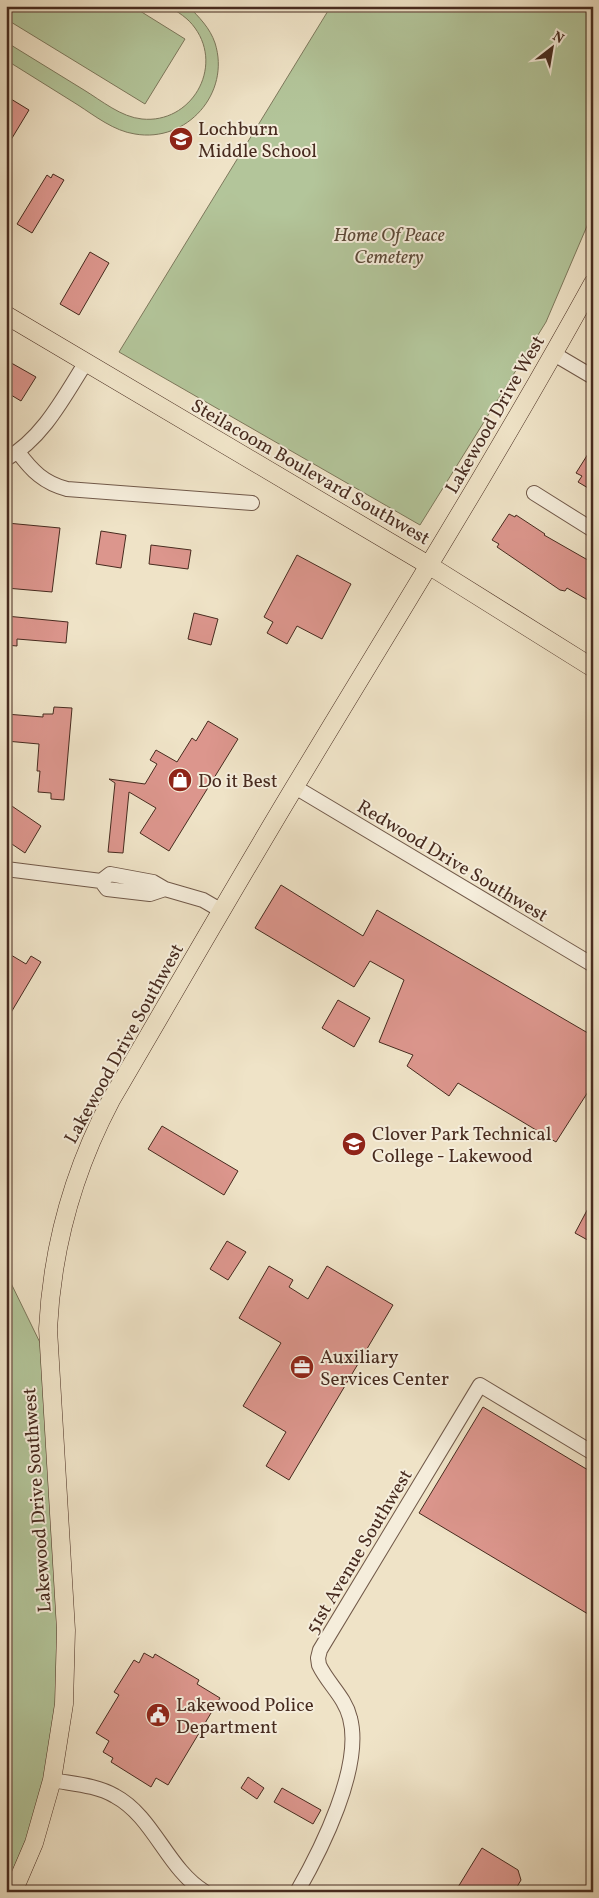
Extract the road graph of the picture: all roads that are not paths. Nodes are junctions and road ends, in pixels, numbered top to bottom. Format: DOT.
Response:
graph roads {
  1 [pos="593,283"];
  2 [pos="6,315"];
  3 [pos="554,354"];
  4 [pos="86,362"];
  5 [pos="593,377"];
  6 [pos="12,456"];
  7 [pos="534,493"];
  8 [pos="252,503"];
  9 [pos="593,530"];
  10 [pos="430,566"];
  11 [pos="593,668"];
  12 [pos="295,787"];
  13 [pos="6,869"];
  14 [pos="222,911"];
  15 [pos="593,964"];
  16 [pos="593,1453"];
  17 [pos="52,1780"];
  18 [pos="13,1892"];
  19 [pos="204,1892"];
  20 [pos="297,1892"];
  1 -- 3 [label="main road, Lakewood Drive West"];
  2 -- 4 [label="main road, Steilacoom Boulevard Southwest"];
  3 -- 5 [label="street"];
  3 -- 10 [label="main road, Lakewood Drive West"];
  4 -- 6 [label="street"];
  4 -- 10 [label="main road, Steilacoom Boulevard Southwest"];
  6 -- 8 [label="street"];
  7 -- 9 [label="street"];
  10 -- 11 [label="main road, Steilacoom Boulevard Southwest"];
  10 -- 12 [label="main road, Lakewood Drive Southwest"];
  12 -- 14 [label="main road, Lakewood Drive Southwest"];
  12 -- 15 [label="street, Redwood Drive Southwest"];
  13 -- 14 [label="street"];
  14 -- 17 [label="main road, Lakewood Drive Southwest"];
  16 -- 20 [label="street, 51st Avenue Southwest"];
  17 -- 18 [label="main road, Lakewood Drive Southwest"];
  17 -- 19 [label="street"];
}
